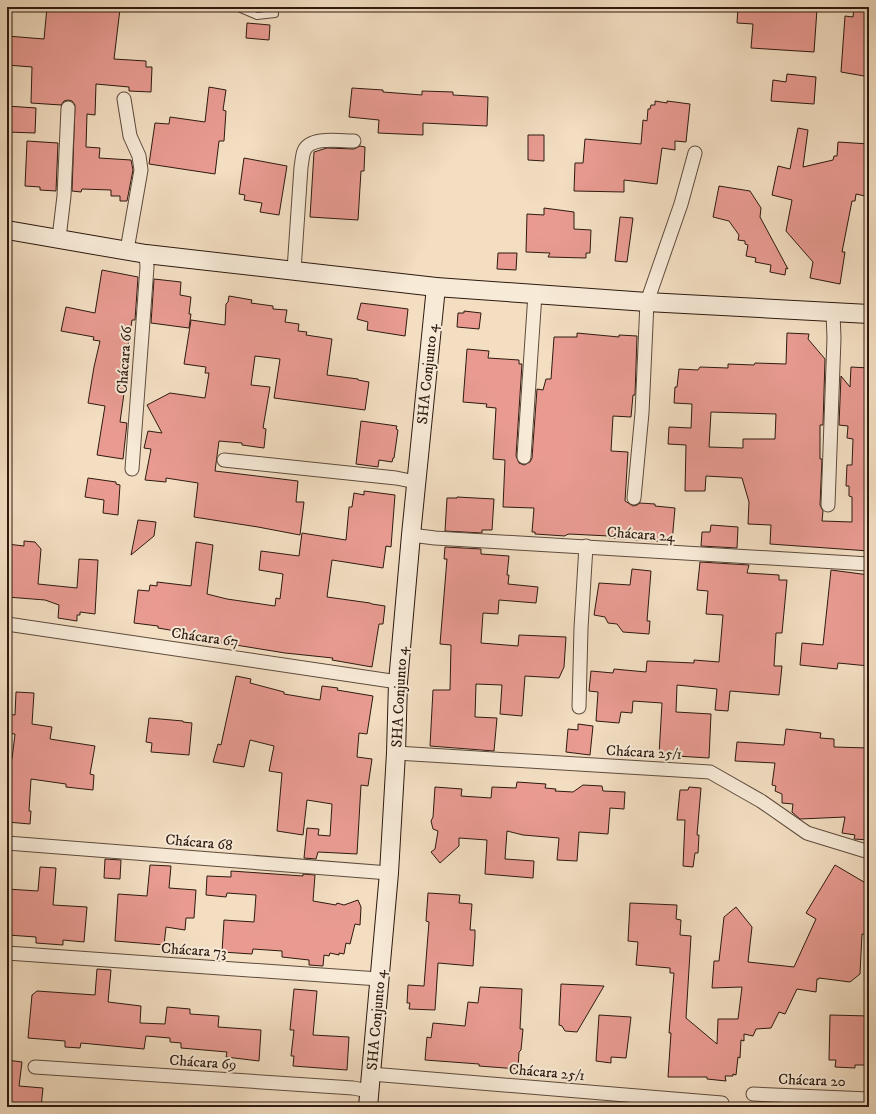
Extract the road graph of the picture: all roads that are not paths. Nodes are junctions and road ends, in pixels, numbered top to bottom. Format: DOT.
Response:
graph roads {
  1 [pos="236,7"];
  2 [pos="275,14"];
  3 [pos="124,99"];
  4 [pos="68,108"];
  5 [pos="354,141"];
  6 [pos="694,153"];
  7 [pos="7,230"];
  8 [pos="59,238"];
  9 [pos="127,250"];
  10 [pos="146,254"];
  11 [pos="294,270"];
  12 [pos="436,287"];
  13 [pos="535,294"];
  14 [pos="647,302"];
  15 [pos="833,313"];
  16 [pos="869,314"];
  17 [pos="524,456"];
  18 [pos="224,460"];
  19 [pos="132,469"];
  20 [pos="416,482"];
  21 [pos="634,498"];
  22 [pos="828,505"];
  23 [pos="411,534"];
  24 [pos="586,546"];
  25 [pos="869,564"];
  26 [pos="7,624"];
  27 [pos="398,682"];
  28 [pos="579,707"];
  29 [pos="396,753"];
  30 [pos="7,843"];
  31 [pos="869,852"];
  32 [pos="389,873"];
  33 [pos="7,953"];
  34 [pos="380,979"];
  35 [pos="35,1067"];
  36 [pos="370,1074"];
  37 [pos="754,1094"];
  38 [pos="869,1098"];
  39 [pos="368,1099"];
  40 [pos="808,1102"];
  41 [pos="722,1103"];
  1 -- 2 [label="lane"];
  3 -- 9 [label="street"];
  4 -- 8 [label="street"];
  5 -- 11 [label="street"];
  6 -- 14 [label="street"];
  7 -- 8 [label="street"];
  8 -- 9 [label="street"];
  9 -- 10 [label="street"];
  10 -- 11 [label="street"];
  10 -- 19 [label="street, Chácara 66"];
  11 -- 12 [label="street"];
  12 -- 13 [label="street"];
  12 -- 20 [label="street, SHA Conjunto 4"];
  13 -- 14 [label="street"];
  13 -- 17 [label="street"];
  14 -- 15 [label="street"];
  14 -- 21 [label="street"];
  15 -- 16 [label="street"];
  15 -- 22 [label="street"];
  18 -- 20 [label="street"];
  20 -- 23 [label="street, SHA Conjunto 4"];
  23 -- 24 [label="street, Chácara 24"];
  23 -- 27 [label="street, SHA Conjunto 4"];
  24 -- 25 [label="street, Chácara 24"];
  24 -- 28 [label="street"];
  26 -- 27 [label="street, Chácara 67"];
  27 -- 29 [label="street, SHA Conjunto 4"];
  29 -- 31 [label="street, Chácara 25/1"];
  29 -- 32 [label="street, SHA Conjunto 4"];
  30 -- 32 [label="street, Chácara 68"];
  32 -- 34 [label="street, SHA Conjunto 4"];
  33 -- 34 [label="street, Chácara 73"];
  34 -- 36 [label="street, SHA Conjunto 4"];
  35 -- 39 [label="street, Chácara 69"];
  36 -- 39 [label="street, SHA Conjunto 4"];
  36 -- 41 [label="street, Chácara 25/1"];
  37 -- 40 [label="street, Chácara 20"];
  38 -- 40 [label="street, Chácara 20"];
}
